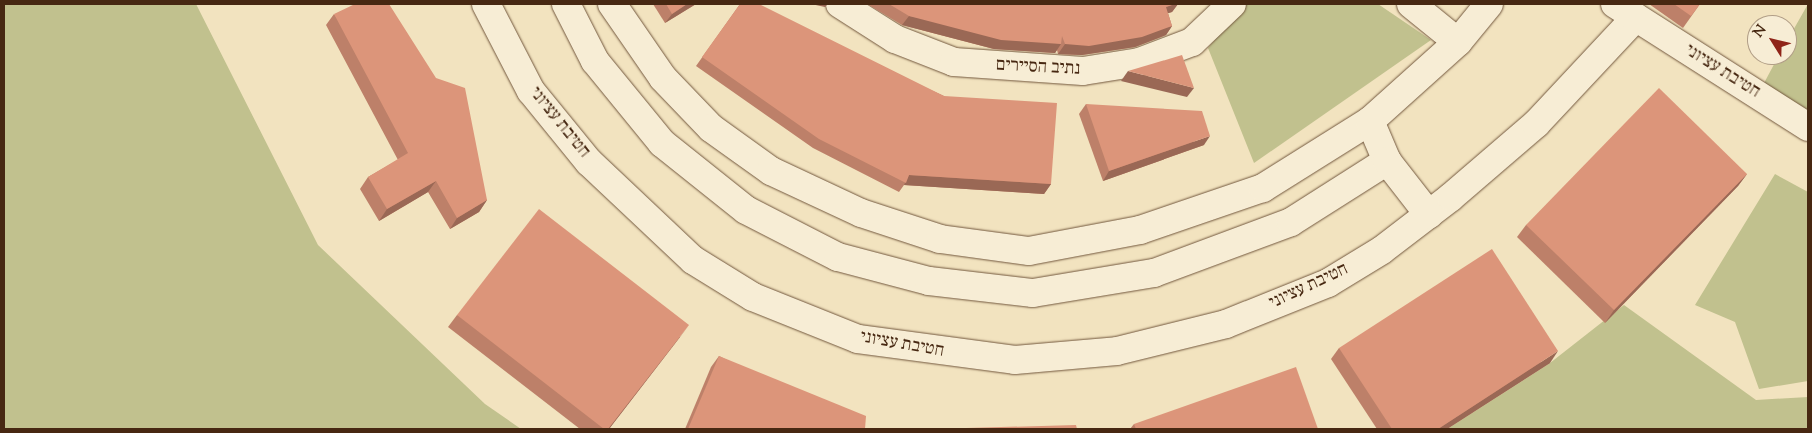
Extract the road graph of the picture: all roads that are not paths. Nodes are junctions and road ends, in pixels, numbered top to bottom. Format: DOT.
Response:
graph roads {
  1 [pos="486,4"];
  2 [pos="566,4"];
  3 [pos="612,4"];
  4 [pos="840,4"];
  5 [pos="1232,4"];
  6 [pos="1411,4"];
  7 [pos="1489,4"];
  8 [pos="1625,10"];
  9 [pos="1458,42"];
  10 [pos="1370,121"];
  11 [pos="1808,127"];
  12 [pos="1387,161"];
  13 [pos="1429,215"];
  1 -- 13 [label="street, חטיבת עציוני"];
  2 -- 12 [label="street"];
  3 -- 10 [label="street"];
  4 -- 5 [label="street, נתיב הסיירים"];
  6 -- 9 [label="street"];
  7 -- 9 [label="street"];
  8 -- 11 [label="street, חטיבת עציוני"];
  8 -- 13 [label="street, חטיבת עציוני"];
  9 -- 10 [label="street"];
  10 -- 12 [label="street"];
  12 -- 13 [label="street"];
}
